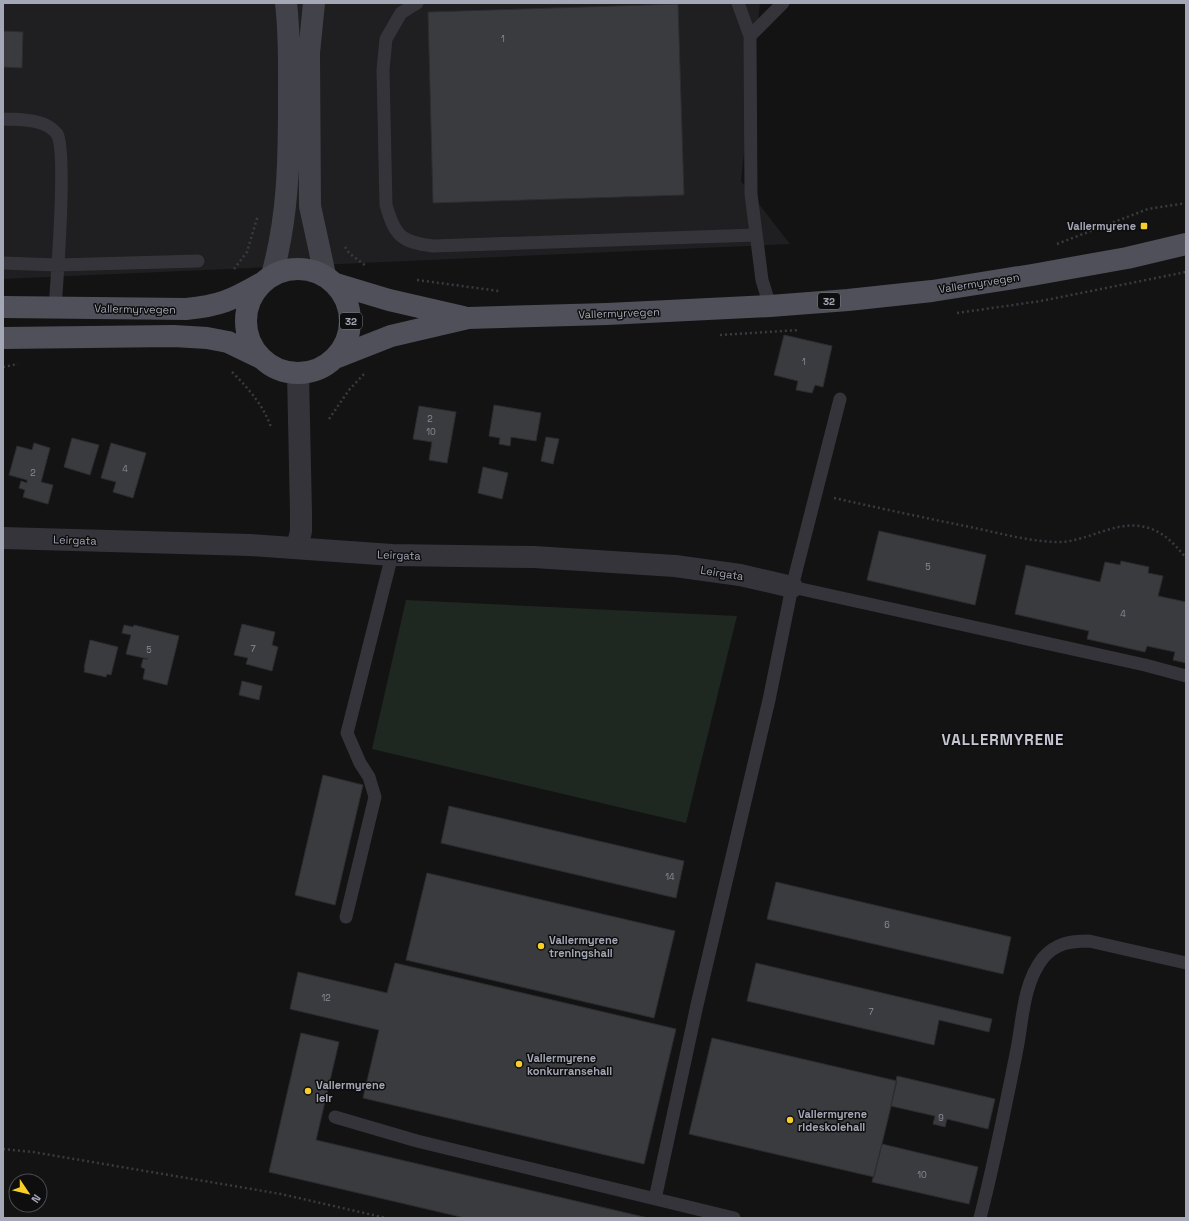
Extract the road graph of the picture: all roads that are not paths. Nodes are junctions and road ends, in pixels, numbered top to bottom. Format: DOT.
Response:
graph roads {
  1 [pos="286,3"];
  2 [pos="314,3"];
  3 [pos="417,3"];
  4 [pos="738,3"];
  5 [pos="783,3"];
  6 [pos="750,36"];
  7 [pos="3,119"];
  8 [pos="756,235"];
  9 [pos="1186,244"];
  10 [pos="198,261"];
  11 [pos="3,263"];
  12 [pos="57,265"];
  13 [pos="267,279"];
  14 [pos="330,279"];
  15 [pos="770,306"];
  16 [pos="3,307"];
  17 [pos="56,308"];
  18 [pos="468,318"];
  19 [pos="3,338"];
  20 [pos="261,358"];
  21 [pos="336,358"];
  22 [pos="298,373"];
  23 [pos="840,399"];
  24 [pos="3,538"];
  25 [pos="297,548"];
  26 [pos="392,555"];
  27 [pos="792,588"];
  28 [pos="1186,676"];
  29 [pos="346,918"];
  30 [pos="1186,963"];
  31 [pos="335,1117"];
  32 [pos="655,1199"];
  33 [pos="734,1218"];
  34 [pos="980,1218"];
  1 -- 13 [label="main road"];
  2 -- 14 [label="main road"];
  3 -- 8 [label="lane"];
  4 -- 6 [label="lane"];
  5 -- 6 [label="lane"];
  6 -- 8 [label="lane"];
  7 -- 12 [label="lane"];
  8 -- 15 [label="lane"];
  9 -- 15 [label="main road, Vallermyrvegen / 32"];
  10 -- 12 [label="lane"];
  11 -- 12 [label="lane"];
  12 -- 17 [label="lane"];
  13 -- 14 [label="main road, Vallermyrvegen / 32"];
  13 -- 17 [label="main road, Vallermyrvegen / 32"];
  13 -- 20 [label="main road, Vallermyrvegen / 32"];
  14 -- 18 [label="main road, Vallermyrvegen / 32"];
  14 -- 21 [label="main road, Vallermyrvegen / 32"];
  15 -- 18 [label="main road, Vallermyrvegen / 32"];
  16 -- 17 [label="main road, Vallermyrvegen / 32"];
  18 -- 21 [label="main road, Vallermyrvegen / 32"];
  19 -- 20 [label="main road, Vallermyrvegen / 32"];
  20 -- 22 [label="main road, Vallermyrvegen / 32"];
  21 -- 22 [label="main road, Vallermyrvegen / 32"];
  22 -- 25 [label="street"];
  23 -- 27 [label="lane"];
  24 -- 25 [label="street, Leirgata"];
  25 -- 26 [label="street, Leirgata"];
  26 -- 27 [label="street, Leirgata"];
  26 -- 29 [label="lane"];
  27 -- 28 [label="lane"];
  27 -- 32 [label="lane"];
  30 -- 34 [label="lane"];
  31 -- 32 [label="lane"];
  32 -- 33 [label="lane"];
}
